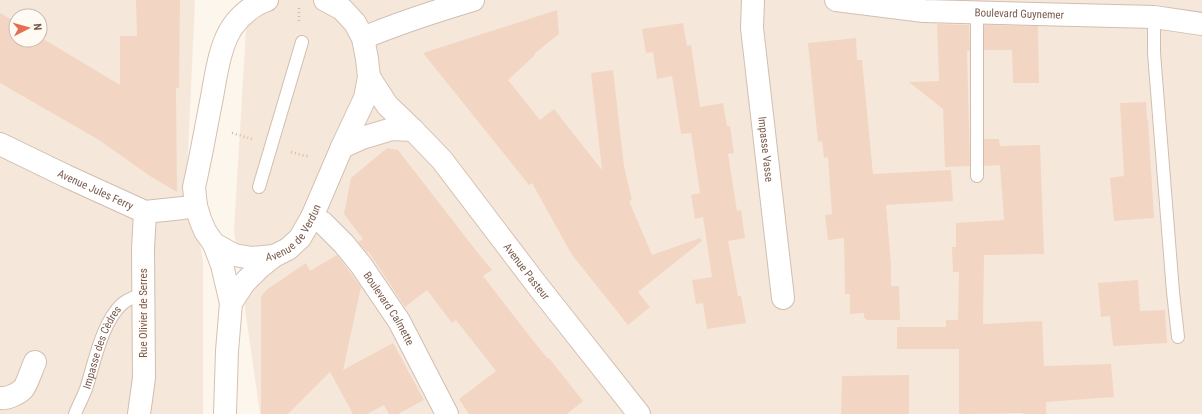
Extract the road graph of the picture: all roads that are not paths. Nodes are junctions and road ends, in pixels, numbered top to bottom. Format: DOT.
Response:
graph roads {
  1 [pos="236,0"];
  2 [pos="267,0"];
  3 [pos="325,0"];
  4 [pos="473,0"];
  5 [pos="753,0"];
  6 [pos="836,0"];
  7 [pos="976,12"];
  8 [pos="1154,17"];
  9 [pos="1202,24"];
  10 [pos="233,26"];
  11 [pos="362,38"];
  12 [pos="302,42"];
  13 [pos="369,77"];
  14 [pos="413,130"];
  15 [pos="0,144"];
  16 [pos="342,147"];
  17 [pos="977,176"];
  18 [pos="259,187"];
  19 [pos="196,206"];
  20 [pos="145,212"];
  21 [pos="312,217"];
  22 [pos="214,244"];
  23 [pos="274,256"];
  24 [pos="144,294"];
  25 [pos="783,298"];
  26 [pos="232,303"];
  27 [pos="1178,337"];
  28 [pos="35,362"];
  29 [pos="0,398"];
  30 [pos="75,414"];
  31 [pos="139,414"];
  32 [pos="225,414"];
  33 [pos="448,414"];
  34 [pos="639,414"];
  1 -- 10 [label="street, Avenue de Verdun"];
  2 -- 10 [label="street, Avenue de Verdun"];
  3 -- 11 [label="street, Avenue de Verdun"];
  4 -- 11 [label="street"];
  5 -- 25 [label="street, Impasse Vasse"];
  6 -- 7 [label="street, Boulevard Guynemer"];
  7 -- 8 [label="street, Boulevard Guynemer"];
  7 -- 17 [label="lane"];
  8 -- 9 [label="street, Boulevard Guynemer"];
  8 -- 27 [label="lane"];
  10 -- 19 [label="street, Avenue de Verdun"];
  11 -- 13 [label="street, Avenue de Verdun"];
  12 -- 18 [label="lane"];
  13 -- 14 [label="street, Avenue Pasteur"];
  13 -- 16 [label="street, Avenue de Verdun"];
  14 -- 16 [label="street"];
  14 -- 34 [label="street, Avenue Pasteur"];
  15 -- 20 [label="street, Avenue Jules Ferry"];
  16 -- 21 [label="street, Avenue de Verdun"];
  19 -- 20 [label="street, Avenue Jules Ferry"];
  19 -- 22 [label="street, Avenue de Verdun"];
  20 -- 24 [label="street, Rue Olivier de Serres"];
  21 -- 23 [label="street, Avenue de Verdun"];
  21 -- 33 [label="street, Boulevard Calmette"];
  22 -- 23 [label="street, Avenue de Verdun"];
  22 -- 26 [label="street"];
  23 -- 26 [label="street"];
  24 -- 30 [label="lane, Impasse des Cèdres"];
  24 -- 31 [label="street, Rue Olivier de Serres"];
  26 -- 32 [label="street"];
  28 -- 29 [label="street"];
}
